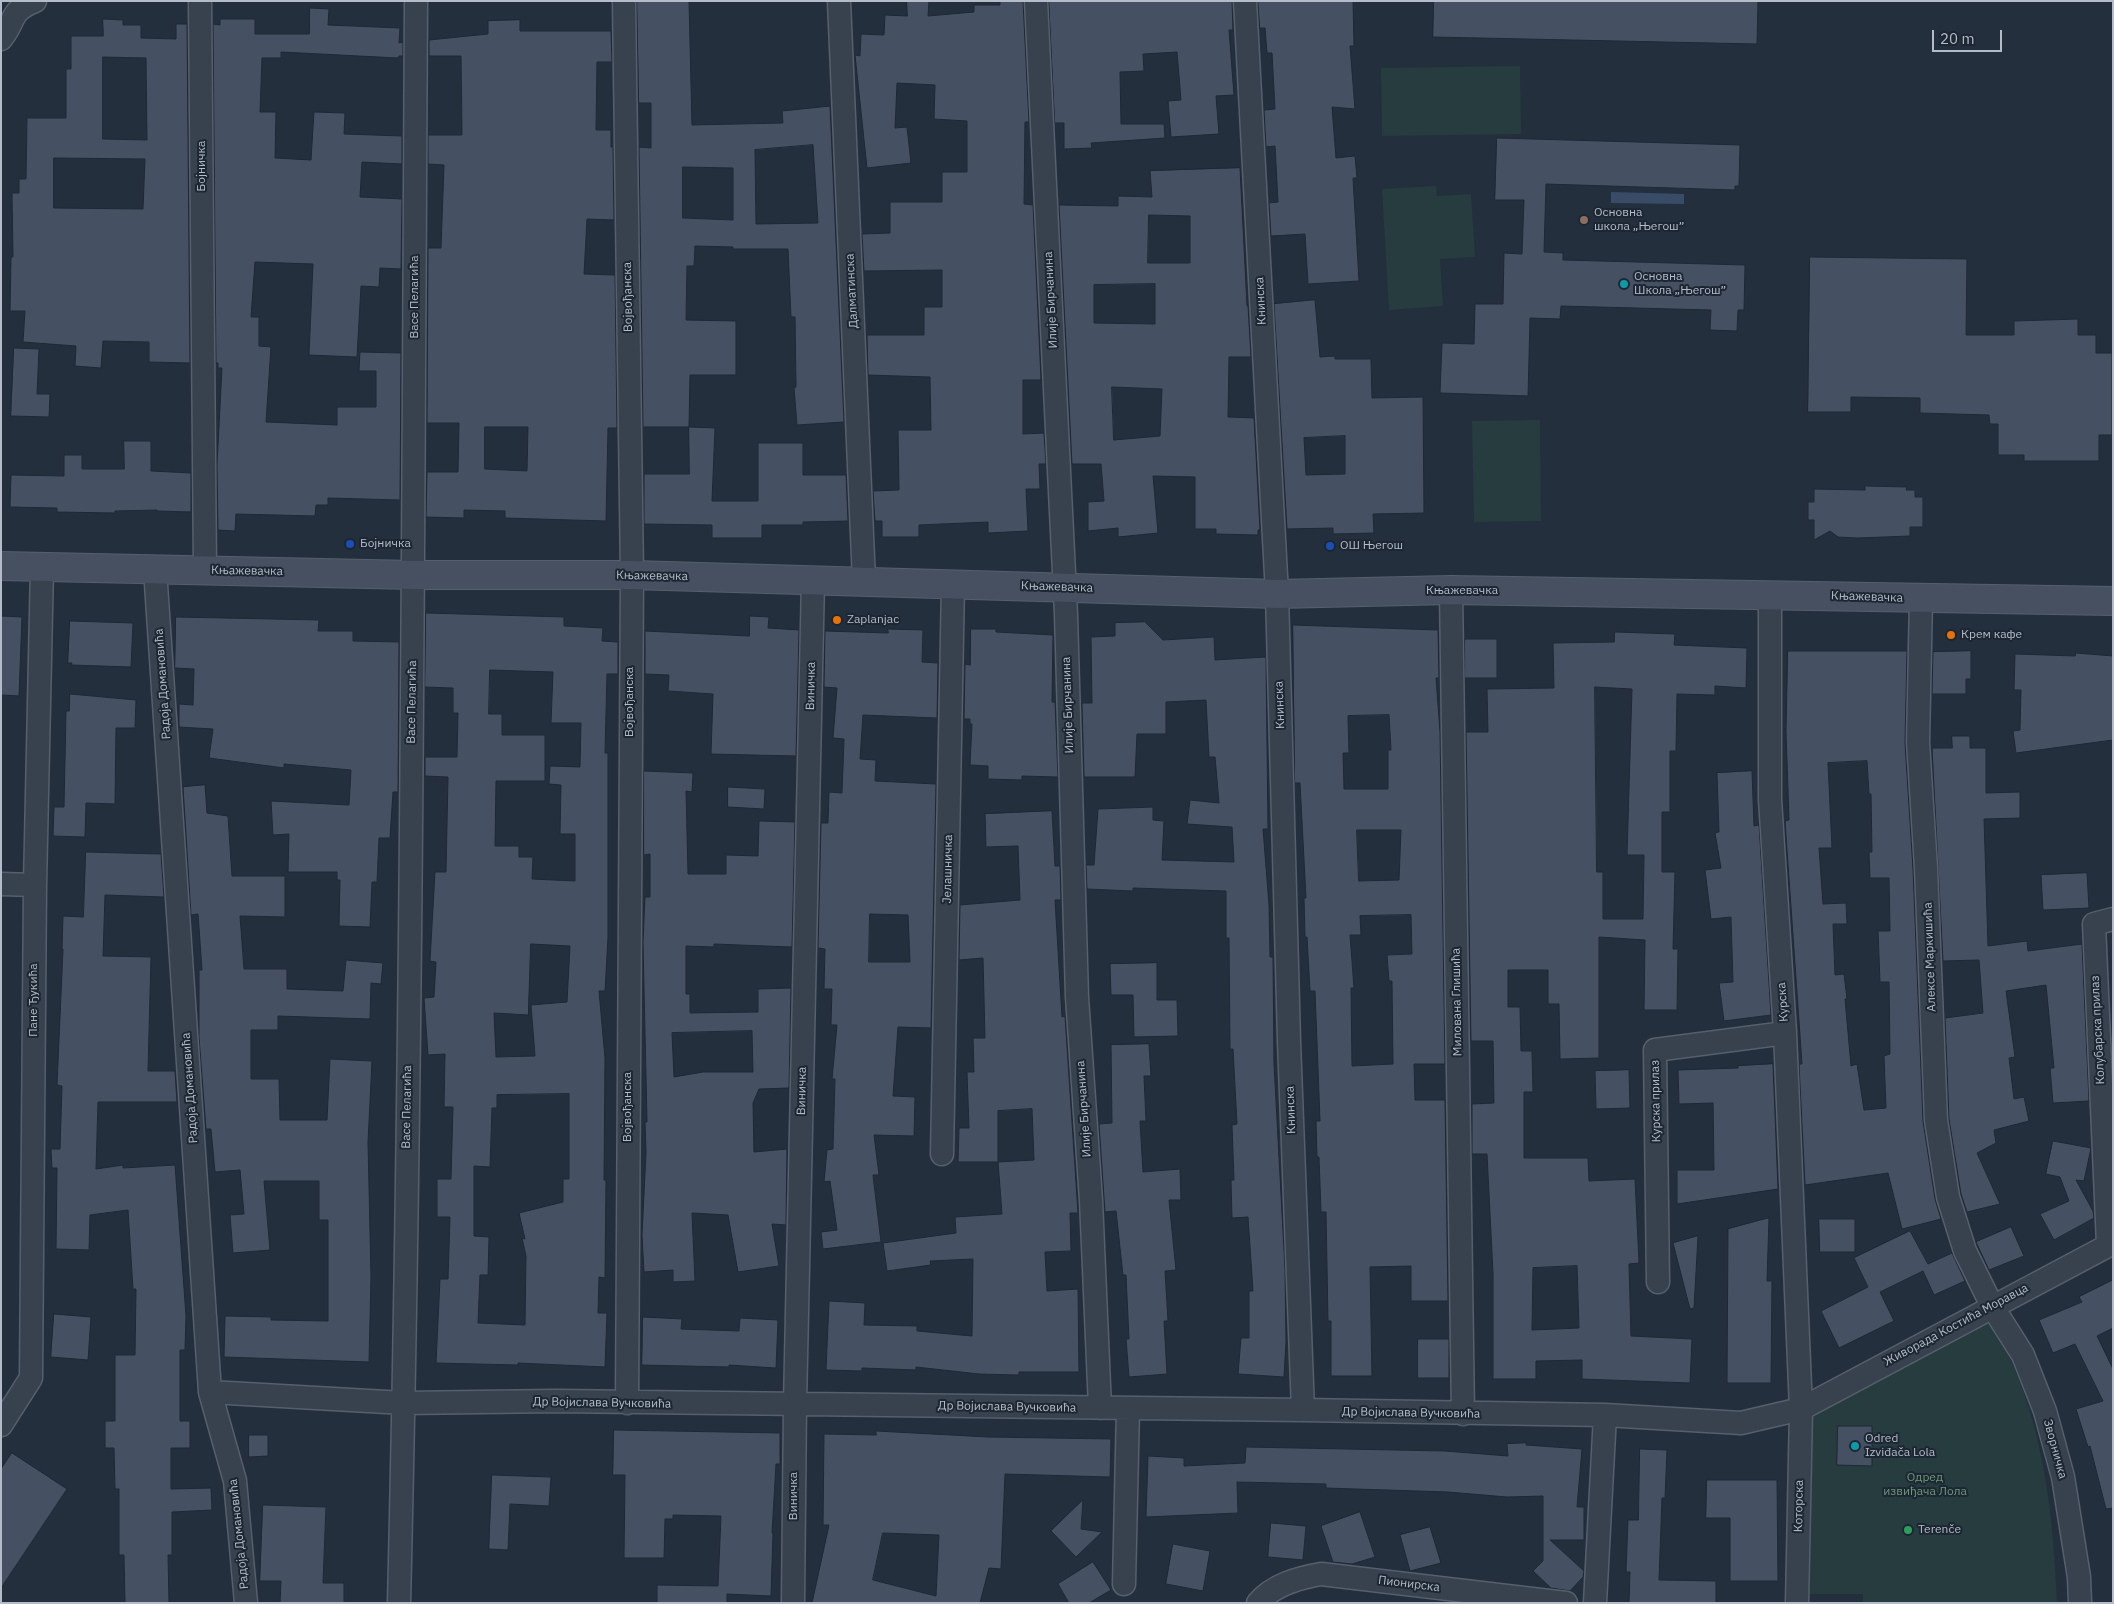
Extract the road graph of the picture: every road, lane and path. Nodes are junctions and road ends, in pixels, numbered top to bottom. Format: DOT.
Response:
graph roads {
  1 [pos="35,1"];
  2 [pos="200,1"];
  3 [pos="416,1"];
  4 [pos="624,1"];
  5 [pos="839,1"];
  6 [pos="1036,1"];
  7 [pos="1245,1"];
  8 [pos="1,39"];
  9 [pos="1,566"];
  10 [pos="42,567"];
  11 [pos="155,569"];
  12 [pos="205,570"];
  13 [pos="413,575"];
  14 [pos="632,575"];
  15 [pos="813,580"];
  16 [pos="864,580"];
  17 [pos="953,584"];
  18 [pos="1064,588"];
  19 [pos="1451,590"];
  20 [pos="1277,594"];
  21 [pos="1770,596"];
  22 [pos="1921,599"];
  23 [pos="2113,601"];
  24 [pos="1,884"];
  25 [pos="35,885"];
  26 [pos="2113,919"];
  27 [pos="1785,1033"];
  28 [pos="942,1154"];
  29 [pos="2111,1244"];
  30 [pos="1658,1282"];
  31 [pos="1992,1306"];
  32 [pos="210,1392"];
  33 [pos="404,1403"];
  34 [pos="627,1403"];
  35 [pos="795,1404"];
  36 [pos="1100,1408"];
  37 [pos="1128,1408"];
  38 [pos="1801,1409"];
  39 [pos="1303,1410"];
  40 [pos="1463,1414"];
  41 [pos="1605,1415"];
  42 [pos="1,1426"];
  43 [pos="1124,1584"];
  44 [pos="246,1603"];
  45 [pos="399,1603"];
  46 [pos="793,1603"];
  47 [pos="1258,1603"];
  48 [pos="1566,1603"];
  49 [pos="1595,1603"];
  50 [pos="1797,1603"];
  51 [pos="2080,1603"];
  1 -- 8 [label="street"];
  2 -- 12 [label="street, Бојничка"];
  3 -- 13 [label="street, Васе Пелагића"];
  4 -- 14 [label="street, Војвођанска"];
  5 -- 16 [label="street, Далматинска"];
  6 -- 18 [label="street, Илије Бирчанина"];
  7 -- 20 [label="street, Книнска"];
  9 -- 10 [label="main road, Књажевачка"];
  10 -- 11 [label="main road, Књажевачка"];
  10 -- 25 [label="street, Пане Ђукића"];
  11 -- 12 [label="main road, Књажевачка"];
  11 -- 32 [label="street, Радоја Домановића"];
  12 -- 13 [label="main road, Књажевачка"];
  13 -- 14 [label="main road, Књажевачка"];
  13 -- 33 [label="street, Васе Пелагића"];
  14 -- 15 [label="main road, Књажевачка"];
  14 -- 34 [label="street, Војвођанска"];
  15 -- 16 [label="main road, Књажевачка"];
  15 -- 35 [label="street, Виничка"];
  16 -- 17 [label="main road, Књажевачка"];
  17 -- 18 [label="main road, Књажевачка"];
  17 -- 28 [label="street, Јелашничка"];
  18 -- 20 [label="main road, Књажевачка"];
  18 -- 36 [label="street, Илије Бирчанина"];
  19 -- 20 [label="main road, Књажевачка"];
  19 -- 21 [label="main road, Књажевачка"];
  19 -- 40 [label="street, Милована Глишића"];
  20 -- 39 [label="street, Книнска"];
  21 -- 22 [label="main road, Књажевачка"];
  21 -- 27 [label="street, Курска"];
  22 -- 23 [label="main road, Књажевачка"];
  22 -- 31 [label="street, Алексе Маркишића"];
  24 -- 25 [label="street"];
  25 -- 42 [label="street, Пане Ђукића"];
  26 -- 29 [label="street, Колубарска прилаз"];
  27 -- 30 [label="street, Курска прилаз"];
  27 -- 38 [label="street, Курска"];
  29 -- 31 [label="street, Живорада Костића Моравца"];
  31 -- 38 [label="street, Живорада Костића Моравца"];
  31 -- 51 [label="street, Зворничка"];
  32 -- 33 [label="street, Др Војислава Вучковића"];
  32 -- 44 [label="street, Радоја Домановића"];
  33 -- 34 [label="street, Др Војислава Вучковића"];
  33 -- 45 [label="street, Васе Пелагића"];
  34 -- 35 [label="street, Др Војислава Вучковића"];
  35 -- 36 [label="street, Др Војислава Вучковића"];
  35 -- 46 [label="street, Виничка"];
  36 -- 37 [label="street, Др Војислава Вучковића"];
  37 -- 39 [label="street, Др Војислава Вучковића"];
  37 -- 43 [label="street"];
  38 -- 41 [label="street, Др Војислава Вучковића"];
  38 -- 50 [label="street, Которска"];
  39 -- 40 [label="street, Др Војислава Вучковића"];
  40 -- 41 [label="street, Др Војислава Вучковића"];
  41 -- 49 [label="street"];
  47 -- 48 [label="street, Пионирска"];
}
